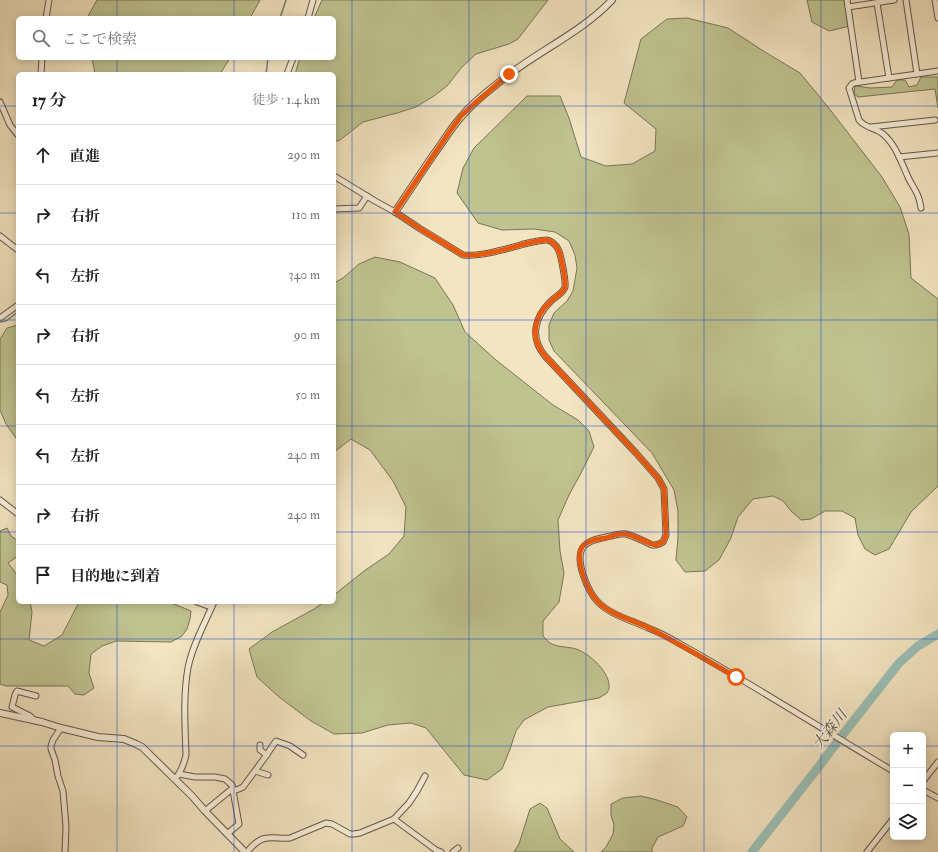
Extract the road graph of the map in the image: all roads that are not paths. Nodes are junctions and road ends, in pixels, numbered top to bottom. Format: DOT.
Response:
graph roads {
  1 [pos="49,0"];
  2 [pos="313,0"];
  3 [pos="612,0"];
  4 [pos="847,0"];
  5 [pos="894,0"];
  6 [pos="906,0"];
  7 [pos="936,0"];
  8 [pos="877,3"];
  9 [pos="848,7"];
  10 [pos="46,16"];
  11 [pos="309,16"];
  12 [pos="938,18"];
  13 [pos="42,60"];
  14 [pos="292,60"];
  15 [pos="938,70"];
  16 [pos="41,72"];
  17 [pos="288,72"];
  18 [pos="917,74"];
  19 [pos="888,78"];
  20 [pos="859,82"];
  21 [pos="0,102"];
  22 [pos="935,120"];
  23 [pos="870,127"];
  24 [pos="16,132"];
  25 [pos="938,153"];
  26 [pos="899,157"];
  27 [pos="336,177"];
  28 [pos="367,196"];
  29 [pos="921,208"];
  30 [pos="336,209"];
  31 [pos="395,212"];
  32 [pos="0,236"];
  33 [pos="16,248"];
  34 [pos="16,306"];
  35 [pos="0,318"];
  36 [pos="0,500"];
  37 [pos="16,512"];
  38 [pos="212,605"];
  39 [pos="36,696"];
  40 [pos="0,713"];
  41 [pos="32,720"];
  42 [pos="61,728"];
  43 [pos="260,745"];
  44 [pos="267,755"];
  45 [pos="303,755"];
  46 [pos="938,762"];
  47 [pos="890,770"];
  48 [pos="255,771"];
  49 [pos="268,775"];
  50 [pos="425,776"];
  51 [pos="177,777"];
  52 [pos="926,777"];
  53 [pos="233,790"];
  54 [pos="926,792"];
  55 [pos="938,798"];
  56 [pos="204,811"];
  57 [pos="394,819"];
  58 [pos="890,823"];
  59 [pos="227,834"];
  60 [pos="458,848"];
  61 [pos="65,852"];
  62 [pos="246,852"];
  63 [pos="441,852"];
  64 [pos="453,852"];
  65 [pos="867,852"];
  1 -- 10 [label="street"];
  2 -- 11 [label="street"];
  3 -- 31 [label="street"];
  4 -- 9 [label="street"];
  5 -- 8 [label="street"];
  6 -- 18 [label="street"];
  7 -- 12 [label="street"];
  8 -- 9 [label="street"];
  8 -- 19 [label="street"];
  9 -- 20 [label="street"];
  13 -- 16 [label="street"];
  14 -- 17 [label="street"];
  15 -- 18 [label="street"];
  18 -- 19 [label="street"];
  19 -- 20 [label="street"];
  20 -- 23 [label="street"];
  21 -- 24 [label="street"];
  22 -- 23 [label="street"];
  23 -- 26 [label="street"];
  25 -- 26 [label="street"];
  26 -- 29 [label="street"];
  27 -- 28 [label="street"];
  28 -- 30 [label="street"];
  28 -- 31 [label="street"];
  31 -- 47 [label="street"];
  32 -- 33 [label="street"];
  34 -- 35 [label="street"];
  36 -- 37 [label="street"];
  38 -- 51 [label="street"];
  39 -- 41 [label="street"];
  40 -- 41 [label="street"];
  41 -- 42 [label="street"];
  42 -- 51 [label="street"];
  42 -- 61 [label="street"];
  43 -- 44 [label="street"];
  44 -- 45 [label="street"];
  44 -- 48 [label="street"];
  46 -- 52 [label="street"];
  48 -- 49 [label="street"];
  48 -- 53 [label="street"];
  50 -- 57 [label="street"];
  51 -- 53 [label="street"];
  51 -- 56 [label="street"];
  53 -- 56 [label="street"];
  53 -- 59 [label="street"];
  54 -- 55 [label="street"];
  56 -- 59 [label="street"];
  57 -- 62 [label="street"];
  57 -- 63 [label="street"];
  58 -- 65 [label="street"];
  59 -- 62 [label="street"];
  60 -- 64 [label="street"];
}
